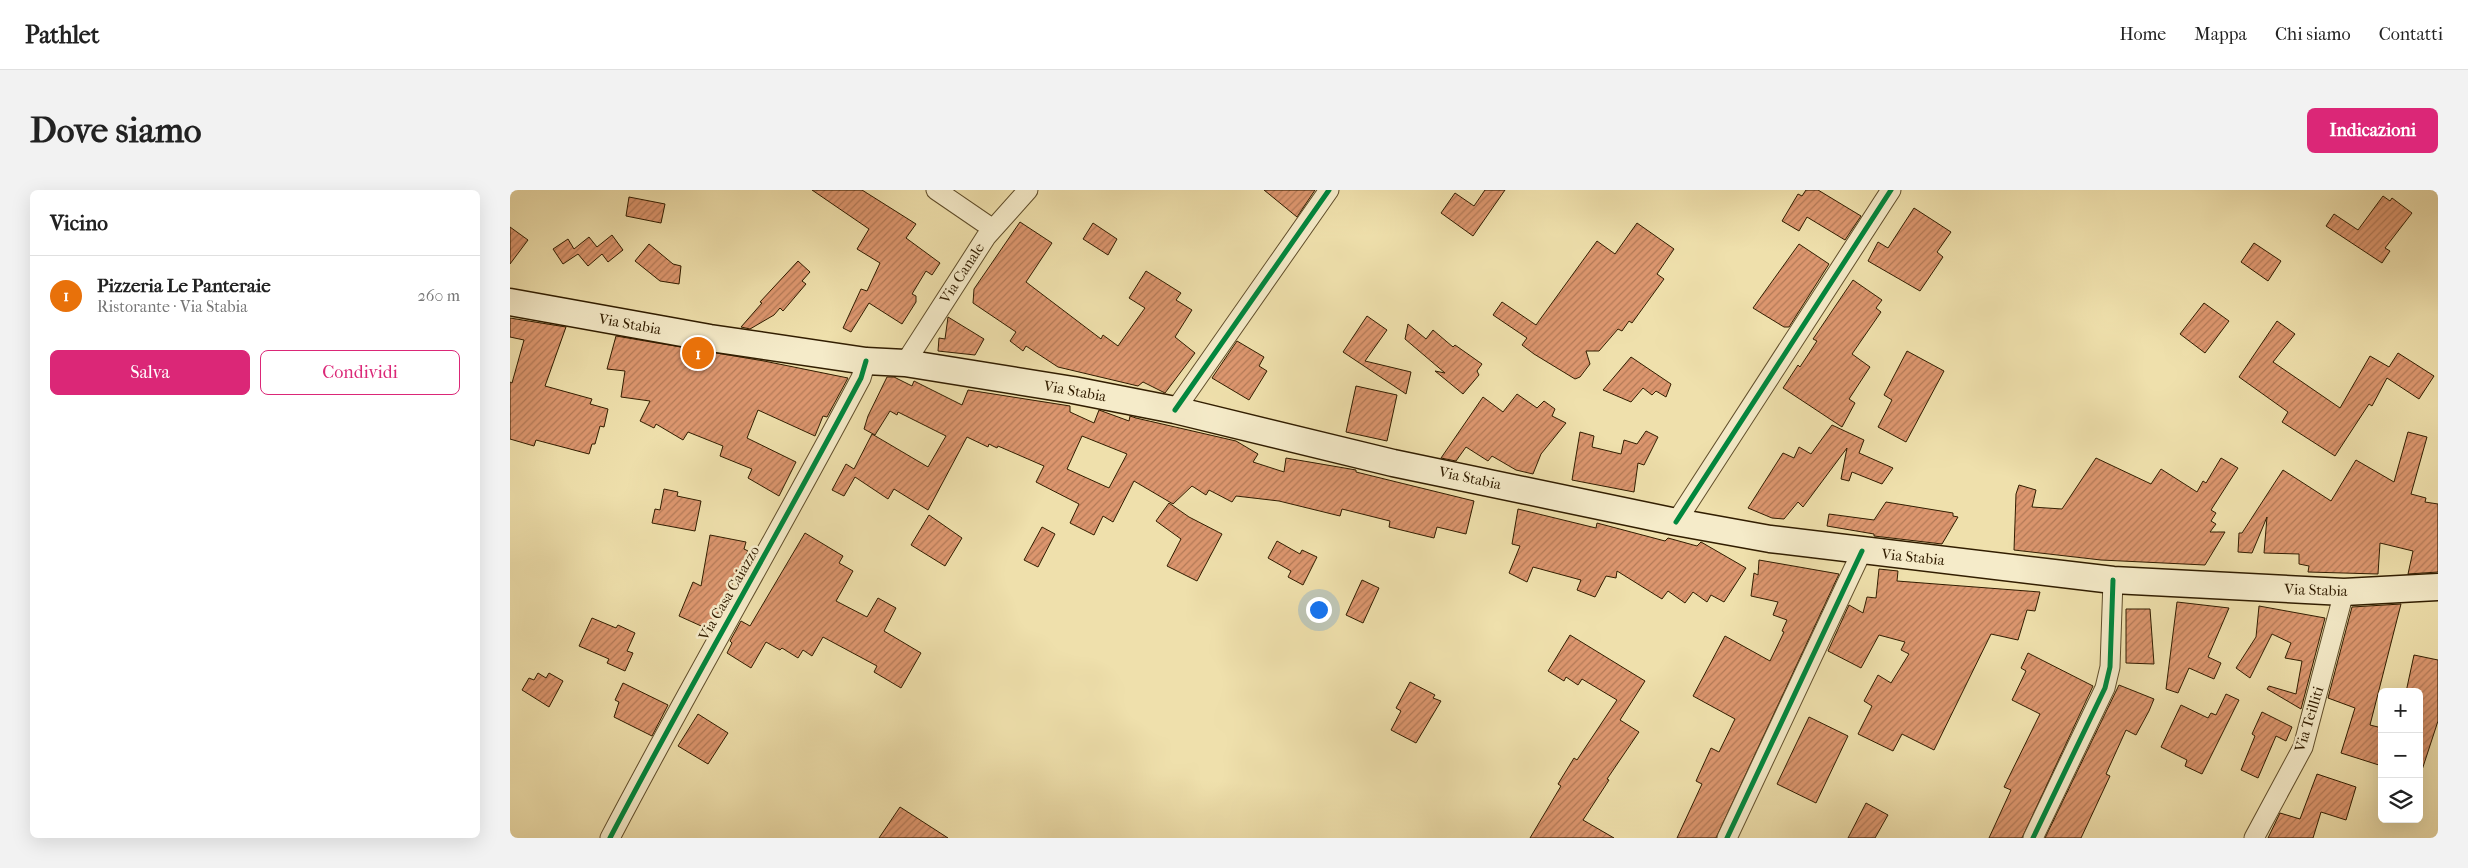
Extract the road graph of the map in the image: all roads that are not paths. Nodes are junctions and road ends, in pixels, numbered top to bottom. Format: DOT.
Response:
graph roads {
  1 [pos="936,190"];
  2 [pos="1028,190"];
  3 [pos="1329,190"];
  4 [pos="1891,190"];
  5 [pos="993,229"];
  6 [pos="510,302"];
  7 [pos="866,361"];
  8 [pos="905,363"];
  9 [pos="1176,410"];
  10 [pos="1676,522"];
  11 [pos="1862,551"];
  12 [pos="2113,580"];
  13 [pos="2438,588"];
  14 [pos="2344,592"];
  15 [pos="610,838"];
  16 [pos="1727,838"];
  17 [pos="2033,838"];
  18 [pos="2254,838"];
  1 -- 5 [label="street"];
  2 -- 5 [label="street, Via Canale"];
  3 -- 9 [label="street"];
  4 -- 10 [label="street"];
  5 -- 8 [label="street, Via Canale"];
  6 -- 7 [label="main road, Via Stabia"];
  7 -- 8 [label="main road, Via Stabia"];
  7 -- 15 [label="street, Via Casa Caiazzo"];
  8 -- 9 [label="main road, Via Stabia"];
  9 -- 10 [label="main road, Via Stabia"];
  10 -- 11 [label="main road, Via Stabia"];
  11 -- 12 [label="main road, Via Stabia"];
  11 -- 16 [label="street"];
  12 -- 14 [label="main road, Via Stabia"];
  12 -- 17 [label="street"];
  13 -- 14 [label="main road, Via Stabia"];
  14 -- 18 [label="street, Via Teilliti"];
}
